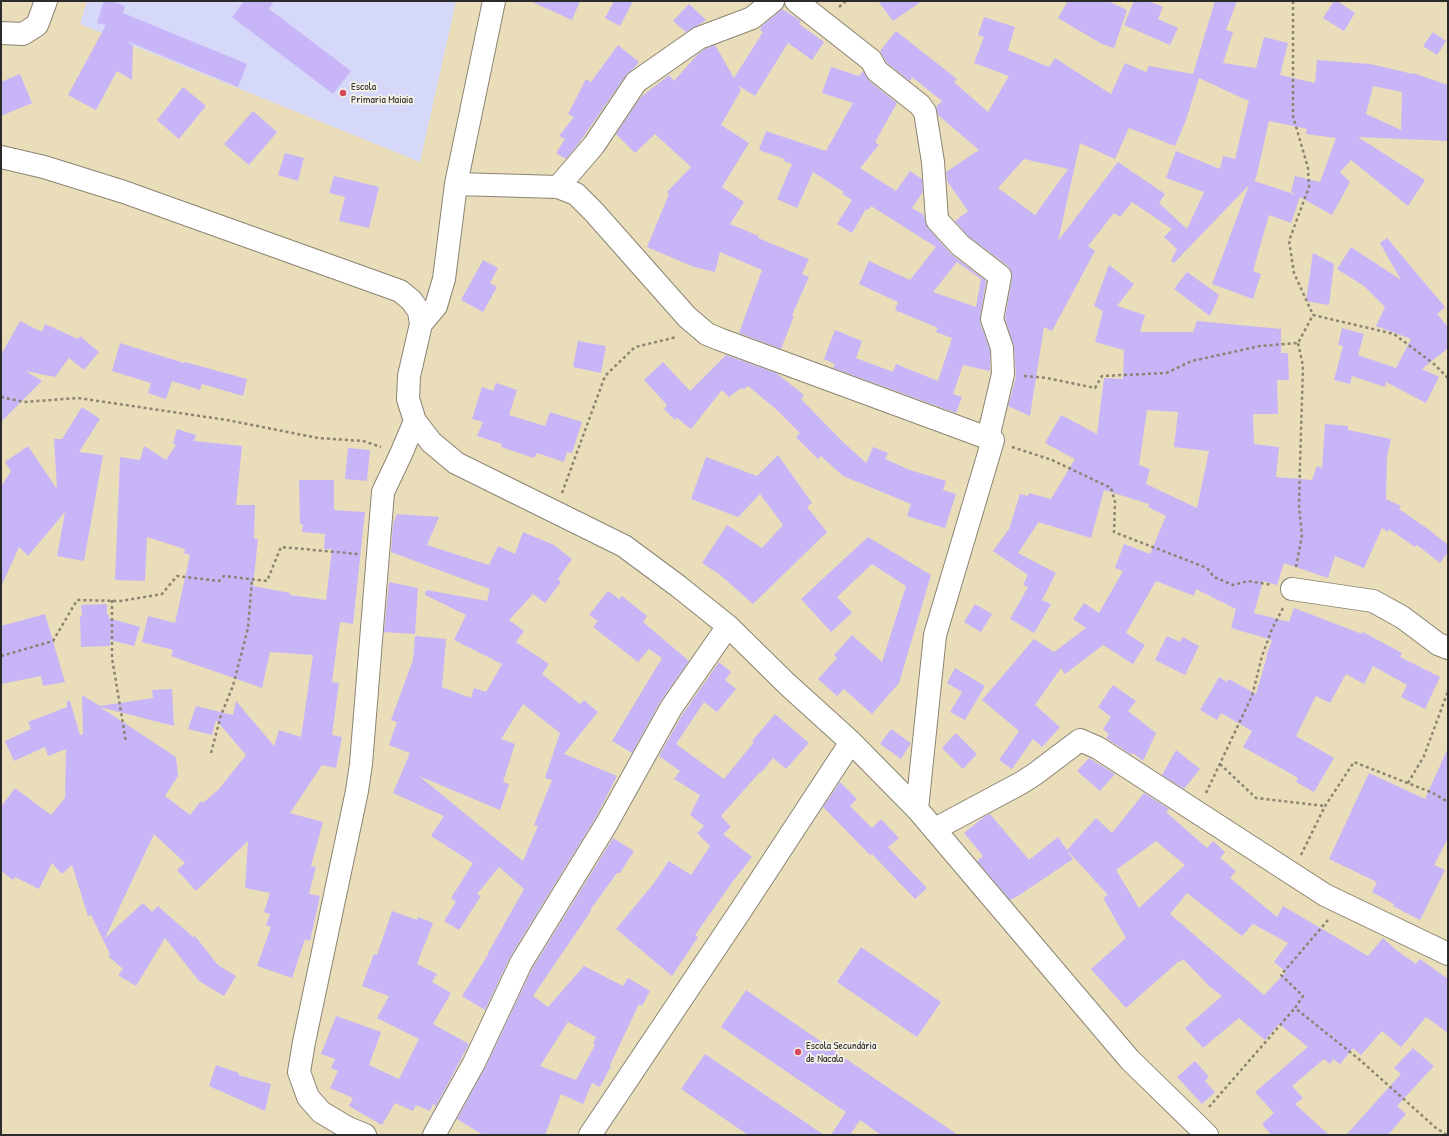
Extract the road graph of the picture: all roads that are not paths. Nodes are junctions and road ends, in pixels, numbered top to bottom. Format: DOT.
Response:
graph roads {
  1 [pos="46,1"];
  2 [pos="494,1"];
  3 [pos="774,1"];
  4 [pos="796,1"];
  5 [pos="1,33"];
  6 [pos="1,157"];
  7 [pos="456,184"];
  8 [pos="558,187"];
  9 [pos="422,324"];
  10 [pos="414,421"];
  11 [pos="990,439"];
  12 [pos="1292,589"];
  13 [pos="728,626"];
  14 [pos="1448,648"];
  15 [pos="851,742"];
  16 [pos="917,809"];
  17 [pos="935,829"];
  18 [pos="1448,954"];
  19 [pos="1200,1129"];
  20 [pos="365,1135"];
  21 [pos="434,1135"];
  22 [pos="590,1135"];
  1 -- 5 [label="street"];
  2 -- 7 [label="street"];
  3 -- 8 [label="street"];
  4 -- 11 [label="street"];
  6 -- 9 [label="street"];
  7 -- 8 [label="street"];
  7 -- 9 [label="street"];
  8 -- 11 [label="street"];
  9 -- 10 [label="street"];
  10 -- 13 [label="street"];
  10 -- 20 [label="street"];
  11 -- 16 [label="street"];
  12 -- 14 [label="street"];
  13 -- 15 [label="street"];
  13 -- 21 [label="street"];
  15 -- 16 [label="street"];
  15 -- 22 [label="street"];
  16 -- 17 [label="street"];
  17 -- 18 [label="street"];
  17 -- 19 [label="street"];
}
